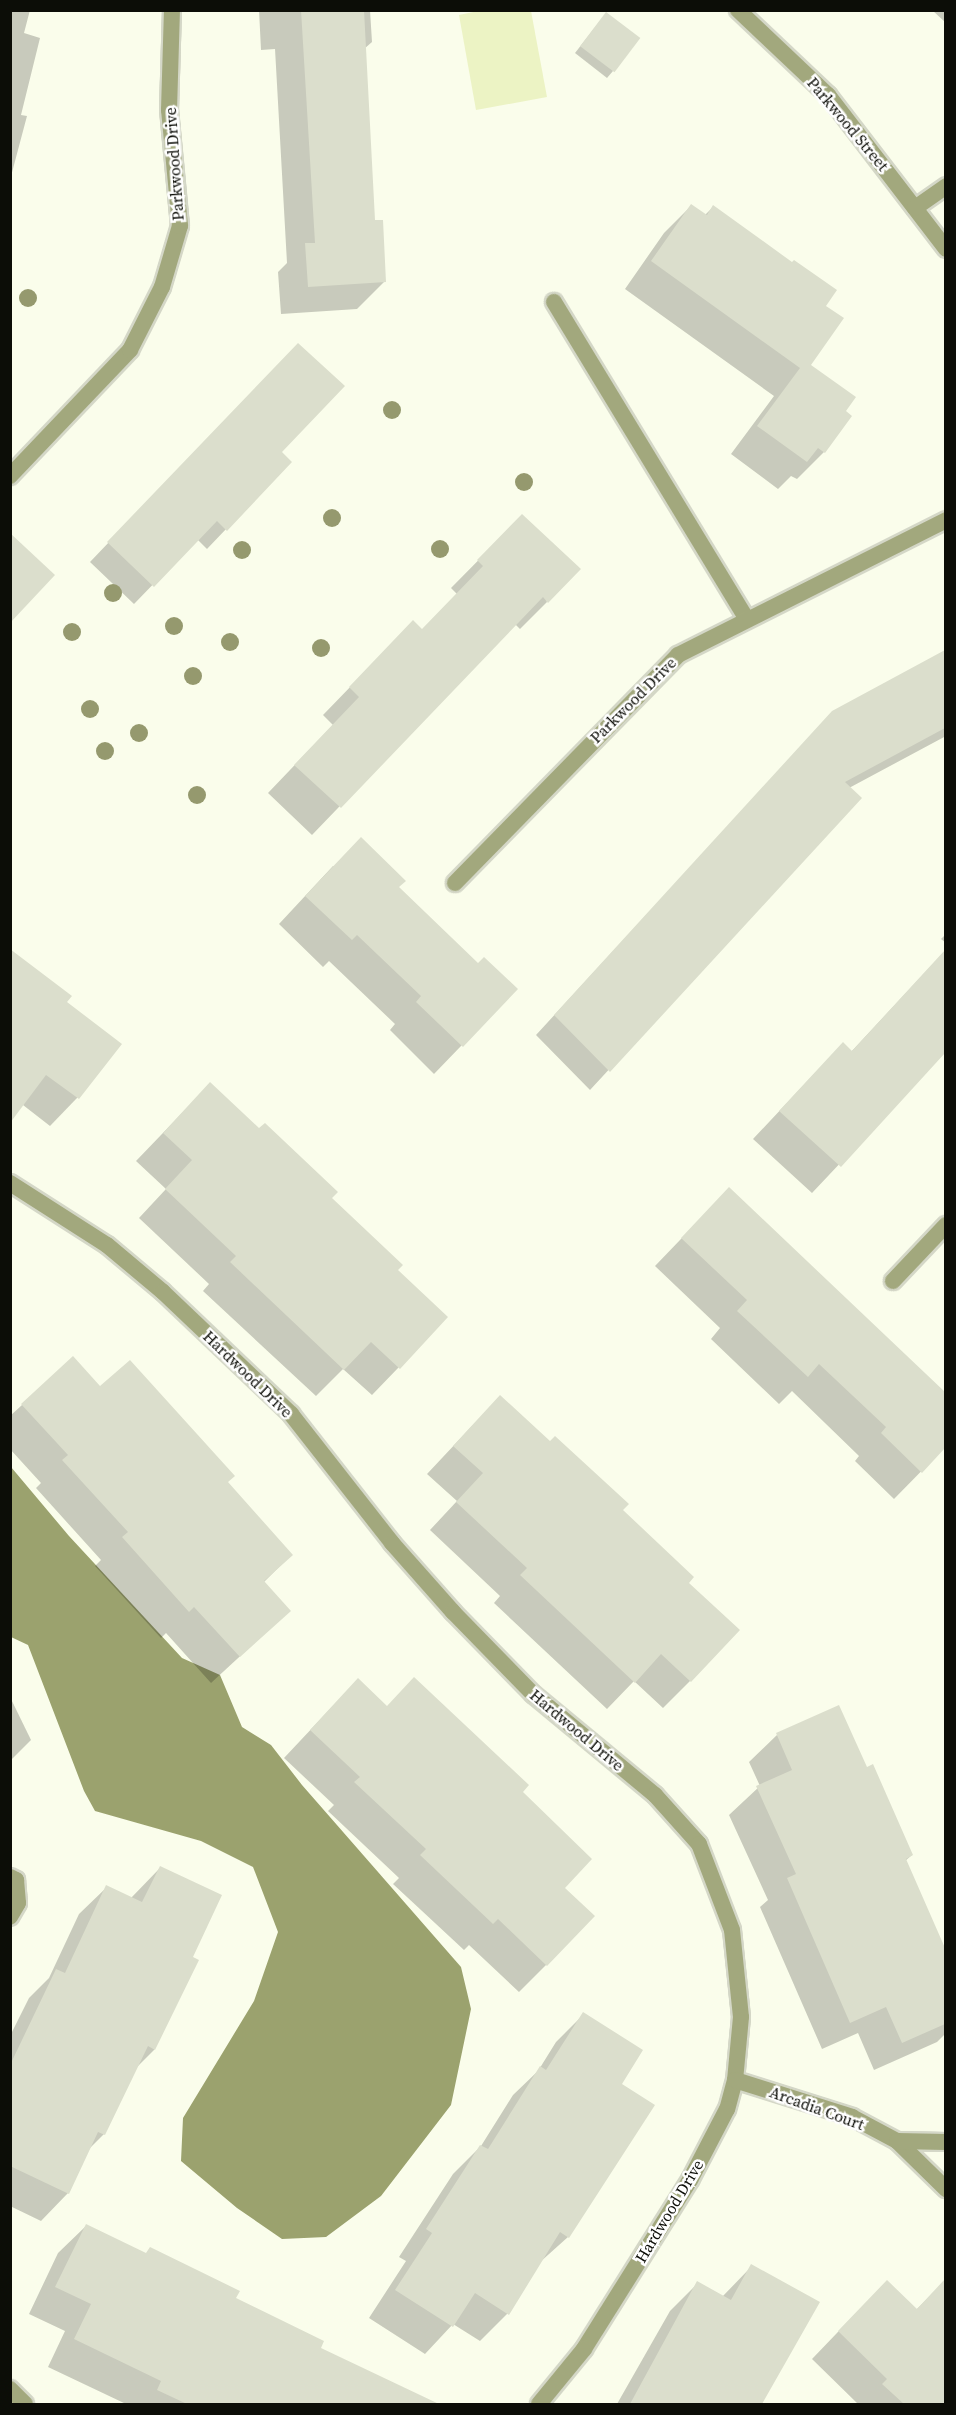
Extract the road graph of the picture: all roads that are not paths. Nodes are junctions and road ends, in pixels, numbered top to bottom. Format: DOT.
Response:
graph roads {
  1 [pos="172,10"];
  2 [pos="738,10"];
  3 [pos="945,186"];
  4 [pos="915,207"];
  5 [pos="945,249"];
  6 [pos="554,302"];
  7 [pos="10,476"];
  8 [pos="945,520"];
  9 [pos="747,619"];
  10 [pos="455,883"];
  11 [pos="10,1183"];
  12 [pos="945,1225"];
  13 [pos="893,1281"];
  14 [pos="10,1877"];
  15 [pos="10,1917"];
  16 [pos="735,2080"];
  17 [pos="897,2141"];
  18 [pos="945,2142"];
  19 [pos="945,2189"];
  20 [pos="10,2389"];
  21 [pos="26,2404"];
  22 [pos="539,2404"];
  1 -- 7 [label="street, Parkwood Drive"];
  2 -- 4 [label="street, Parkwood Street"];
  3 -- 4 [label="street"];
  4 -- 5 [label="street, Parkwood Street"];
  6 -- 9 [label="street"];
  8 -- 9 [label="street, Parkwood Drive"];
  9 -- 10 [label="street, Parkwood Drive"];
  11 -- 16 [label="street, Hardwood Drive"];
  12 -- 13 [label="street"];
  14 -- 15 [label="street"];
  16 -- 17 [label="street, Arcadia Court"];
  16 -- 22 [label="street, Hardwood Drive"];
  17 -- 18 [label="street, Arcadia Court"];
  17 -- 19 [label="street, Arcadia Court"];
  20 -- 21 [label="street"];
}
